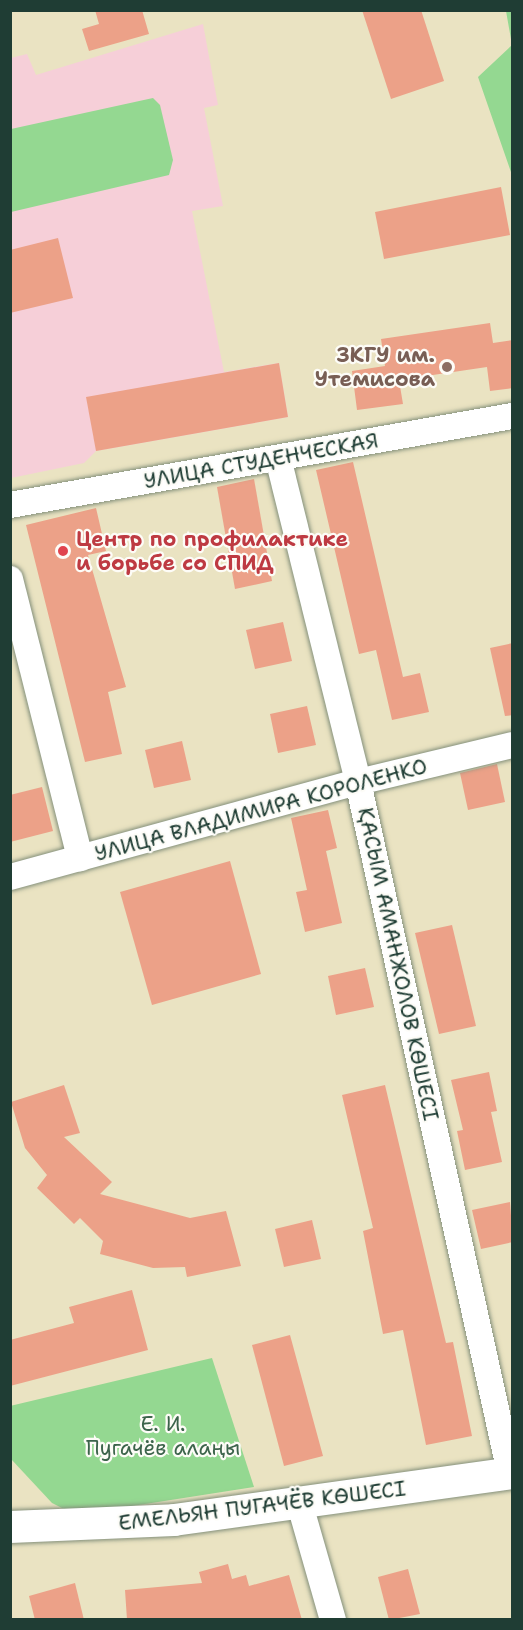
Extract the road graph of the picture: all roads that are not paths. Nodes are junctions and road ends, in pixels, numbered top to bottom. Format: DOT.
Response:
graph roads {
  1 [pos="513,416"];
  2 [pos="278,458"];
  3 [pos="10,505"];
  4 [pos="10,579"];
  5 [pos="513,745"];
  6 [pos="358,782"];
  7 [pos="80,858"];
  8 [pos="10,877"];
  9 [pos="511,1473"];
  10 [pos="300,1505"];
  11 [pos="10,1527"];
  12 [pos="333,1620"];
  1 -- 2 [label="street, УЛИЦА СТУДЕНЧЕСКАЯ"];
  2 -- 3 [label="street, УЛИЦА СТУДЕНЧЕСКАЯ"];
  2 -- 6 [label="street, ҚАСЫМ АМАНЖОЛОВ КӨШЕСІ"];
  4 -- 7 [label="street"];
  5 -- 6 [label="street, УЛИЦА ВЛАДИМИРА КОРОЛЕНКО"];
  6 -- 7 [label="street, УЛИЦА ВЛАДИМИРА КОРОЛЕНКО"];
  6 -- 9 [label="street, ҚАСЫМ АМАНЖОЛОВ КӨШЕСІ"];
  7 -- 8 [label="street, УЛИЦА ВЛАДИМИРА КОРОЛЕНКО"];
  9 -- 10 [label="street, ЕМЕЛЬЯН ПУГАЧЁВ КӨШЕСІ"];
  10 -- 11 [label="street, ЕМЕЛЬЯН ПУГАЧЁВ КӨШЕСІ"];
  10 -- 12 [label="street"];
}
